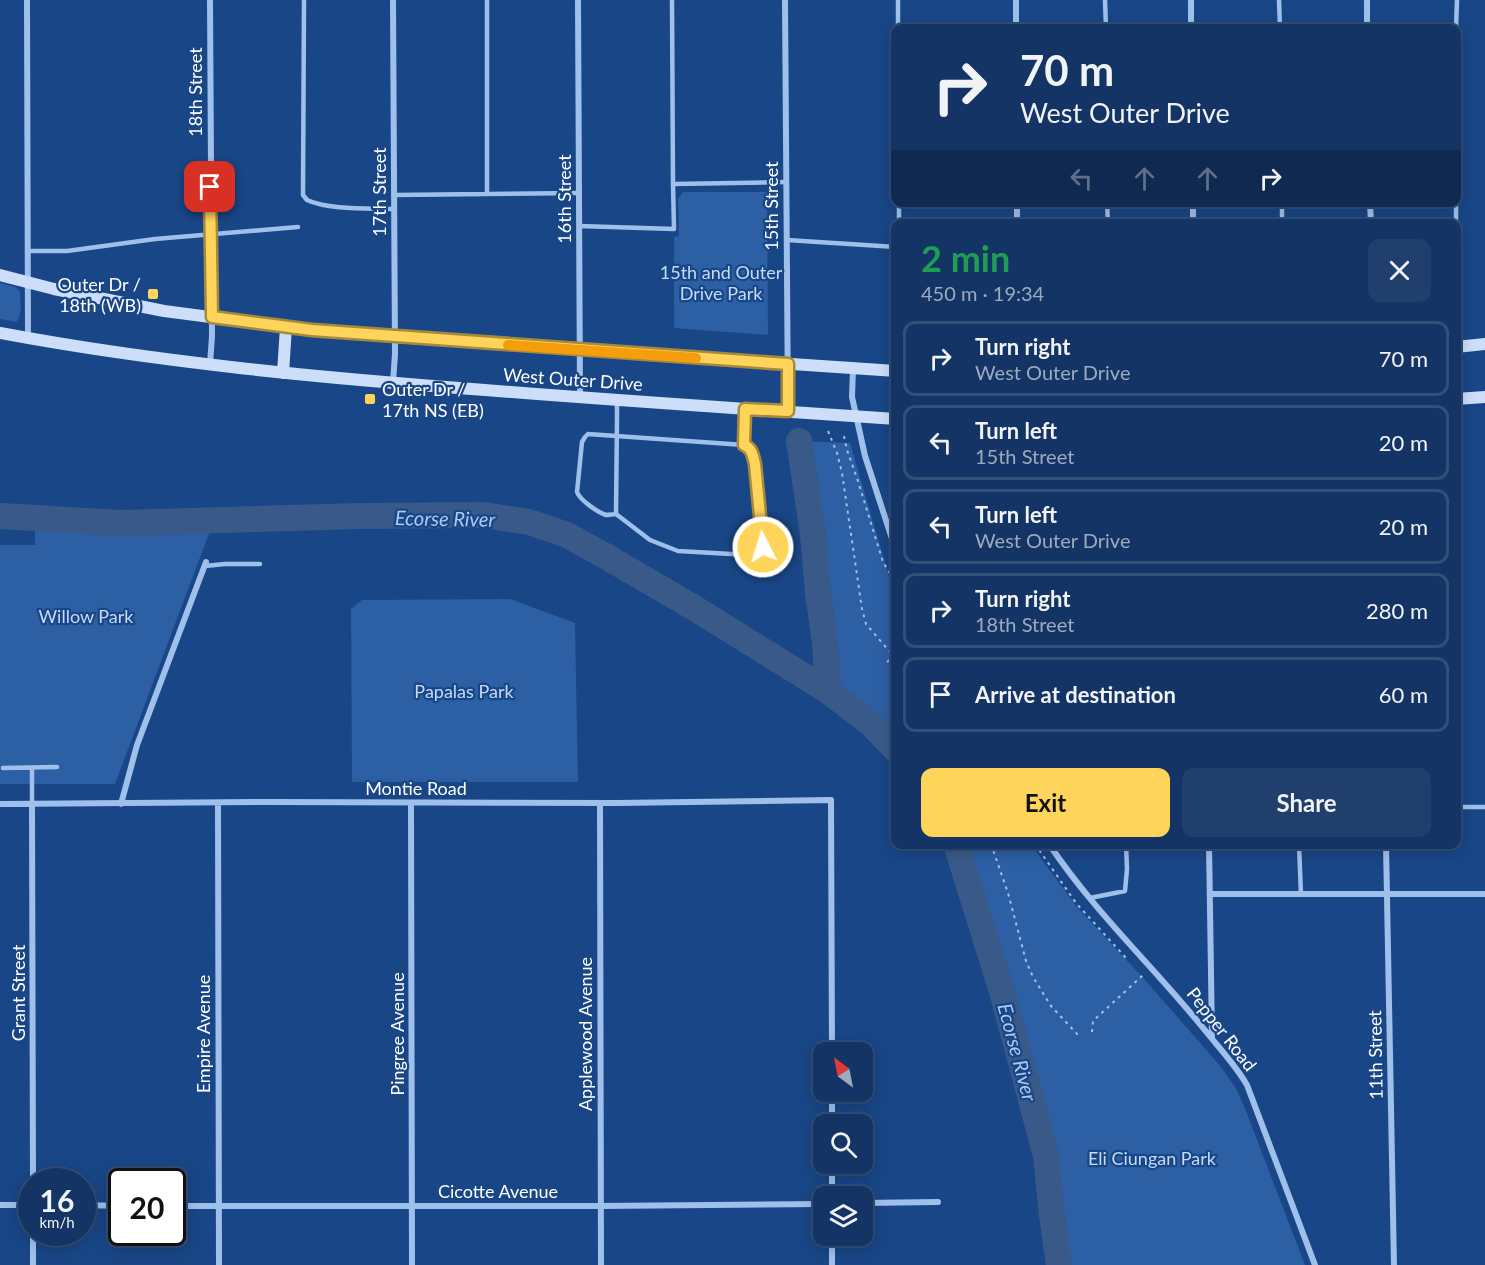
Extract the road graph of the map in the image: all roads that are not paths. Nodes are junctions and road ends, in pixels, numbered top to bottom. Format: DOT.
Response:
graph roads {
  1 [pos="27,0"];
  2 [pos="210,0"];
  3 [pos="304,0"];
  4 [pos="393,0"];
  5 [pos="487,0"];
  6 [pos="578,0"];
  7 [pos="672,0"];
  8 [pos="785,0"];
  9 [pos="898,0"];
  10 [pos="1016,0"];
  11 [pos="1106,0"];
  12 [pos="1191,0"];
  13 [pos="1279,0"];
  14 [pos="1367,0"];
  15 [pos="1457,0"];
  16 [pos="898,24"];
  17 [pos="1016,24"];
  18 [pos="1106,24"];
  19 [pos="1191,24"];
  20 [pos="1280,24"];
  21 [pos="1367,24"];
  22 [pos="1456,24"];
  23 [pos="786,182"];
  24 [pos="673,183"];
  25 [pos="487,194"];
  26 [pos="579,194"];
  27 [pos="394,195"];
  28 [pos="394,209"];
  29 [pos="579,226"];
  30 [pos="298,227"];
  31 [pos="211,234"];
  32 [pos="787,240"];
  33 [pos="891,247"];
  34 [pos="28,251"];
  35 [pos="0,275"];
  36 [pos="28,282"];
  37 [pos="212,317"];
  38 [pos="286,327"];
  39 [pos="0,333"];
  40 [pos="395,337"];
  41 [pos="28,338"];
  42 [pos="1485,344"];
  43 [pos="1461,346"];
  44 [pos="580,350"];
  45 [pos="210,364"];
  46 [pos="788,364"];
  47 [pos="853,369"];
  48 [pos="891,371"];
  49 [pos="283,373"];
  50 [pos="393,383"];
  51 [pos="580,397"];
  52 [pos="1485,397"];
  53 [pos="1461,399"];
  54 [pos="616,400"];
  55 [pos="745,409"];
  56 [pos="788,411"];
  57 [pos="856,416"];
  58 [pos="891,419"];
  59 [pos="616,436"];
  60 [pos="744,445"];
  61 [pos="616,514"];
  62 [pos="891,536"];
  63 [pos="206,564"];
  64 [pos="260,564"];
  65 [pos="57,767"];
  66 [pos="3,768"];
  67 [pos="32,768"];
  68 [pos="218,803"];
  69 [pos="411,803"];
  70 [pos="600,803"];
  71 [pos="0,804"];
  72 [pos="32,804"];
  73 [pos="121,804"];
  74 [pos="1461,807"];
  75 [pos="1485,807"];
  76 [pos="1053,849"];
  77 [pos="1126,849"];
  78 [pos="1209,849"];
  79 [pos="1299,849"];
  80 [pos="1386,849"];
  81 [pos="1210,894"];
  82 [pos="1485,894"];
  83 [pos="1301,895"];
  84 [pos="1387,895"];
  85 [pos="1090,898"];
  86 [pos="1212,1039"];
  87 [pos="832,1042"];
  88 [pos="33,1168"];
  89 [pos="938,1202"];
  90 [pos="873,1203"];
  91 [pos="813,1204"];
  92 [pos="0,1205"];
  93 [pos="18,1205"];
  94 [pos="186,1206"];
  95 [pos="219,1206"];
  96 [pos="412,1206"];
  97 [pos="601,1206"];
  98 [pos="33,1246"];
  99 [pos="832,1246"];
  100 [pos="33,1265"];
  101 [pos="219,1265"];
  102 [pos="412,1265"];
  103 [pos="601,1265"];
  104 [pos="832,1265"];
  105 [pos="1316,1265"];
  106 [pos="1394,1265"];
  1 -- 34 [label="street"];
  2 -- 31 [label="street, 18th Street"];
  3 -- 28 [label="lane"];
  4 -- 27 [label="street, 17th Street"];
  5 -- 25 [label="lane"];
  6 -- 26 [label="street, 16th Street"];
  7 -- 24 [label="lane"];
  8 -- 23 [label="street, 15th Street"];
  9 -- 16 [label="lane"];
  10 -- 17 [label="street"];
  11 -- 18 [label="lane"];
  12 -- 19 [label="street"];
  13 -- 20 [label="lane"];
  14 -- 21 [label="street"];
  15 -- 22 [label="lane"];
  23 -- 24 [label="lane"];
  23 -- 32 [label="street, 15th Street"];
  24 -- 29 [label="lane"];
  25 -- 26 [label="lane"];
  25 -- 27 [label="lane"];
  26 -- 29 [label="street, 16th Street"];
  27 -- 28 [label="street, 17th Street"];
  28 -- 40 [label="street, 17th Street"];
  29 -- 44 [label="street, 16th Street"];
  30 -- 31 [label="lane"];
  31 -- 34 [label="lane"];
  31 -- 37 [label="street, 18th Street"];
  32 -- 33 [label="lane"];
  32 -- 46 [label="street, 15th Street"];
  34 -- 36 [label="street"];
  35 -- 36 [label="main road, West Outer Drive"];
  36 -- 37 [label="main road, West Outer Drive"];
  36 -- 41 [label="street"];
  37 -- 38 [label="main road, West Outer Drive"];
  37 -- 45 [label="street, 18th Street"];
  38 -- 40 [label="main road, West Outer Drive"];
  38 -- 49 [label="main road"];
  39 -- 41 [label="main road, West Outer Drive"];
  40 -- 44 [label="main road, West Outer Drive"];
  40 -- 50 [label="street, 17th Street"];
  41 -- 45 [label="main road, West Outer Drive"];
  42 -- 43 [label="main road"];
  44 -- 46 [label="main road, West Outer Drive"];
  44 -- 51 [label="street, 16th Street"];
  45 -- 49 [label="main road, West Outer Drive"];
  46 -- 47 [label="main road, West Outer Drive"];
  46 -- 56 [label="street, 15th Street"];
  47 -- 48 [label="main road, West Outer Drive"];
  47 -- 57 [label="street"];
  49 -- 50 [label="main road, West Outer Drive"];
  50 -- 51 [label="main road, West Outer Drive"];
  51 -- 54 [label="main road, West Outer Drive"];
  52 -- 53 [label="main road"];
  54 -- 55 [label="main road, West Outer Drive"];
  54 -- 59 [label="lane"];
  55 -- 56 [label="main road, West Outer Drive"];
  55 -- 60 [label="lane"];
  56 -- 57 [label="main road, West Outer Drive"];
  57 -- 58 [label="main road, West Outer Drive"];
  57 -- 62 [label="street"];
  59 -- 60 [label="lane"];
  59 -- 61 [label="lane"];
  59 -- 61 [label="lane"];
  60 -- 61 [label="lane"];
  63 -- 64 [label="lane"];
  63 -- 73 [label="street"];
  65 -- 67 [label="lane"];
  66 -- 67 [label="lane"];
  67 -- 72 [label="lane"];
  68 -- 69 [label="street, Montie Road"];
  68 -- 73 [label="street, Montie Road"];
  68 -- 95 [label="street, Empire Avenue"];
  69 -- 70 [label="street, Montie Road"];
  69 -- 96 [label="street, Pingree Avenue"];
  70 -- 87 [label="street, Montie Road"];
  70 -- 97 [label="street, Applewood Avenue"];
  71 -- 72 [label="street, Montie Road"];
  72 -- 73 [label="street, Montie Road"];
  72 -- 88 [label="street, Grant Street"];
  74 -- 75 [label="lane"];
  76 -- 85 [label="street, Pepper Road"];
  77 -- 85 [label="lane"];
  78 -- 81 [label="street"];
  79 -- 83 [label="lane"];
  80 -- 84 [label="street, 11th Street"];
  81 -- 83 [label="street"];
  81 -- 86 [label="street"];
  82 -- 84 [label="street"];
  83 -- 84 [label="street"];
  84 -- 106 [label="street, 11th Street"];
  85 -- 86 [label="street, Pepper Road"];
  86 -- 105 [label="street, Pepper Road"];
  89 -- 90 [label="street"];
  91 -- 97 [label="street, Cicotte Avenue"];
  92 -- 93 [label="street"];
  94 -- 95 [label="street, Cicotte Avenue"];
  95 -- 96 [label="street, Cicotte Avenue"];
  95 -- 101 [label="street, Empire Avenue"];
  96 -- 97 [label="street, Cicotte Avenue"];
  96 -- 102 [label="street, Pingree Avenue"];
  97 -- 103 [label="street, Applewood Avenue"];
  98 -- 100 [label="street"];
  99 -- 104 [label="street"];
}
